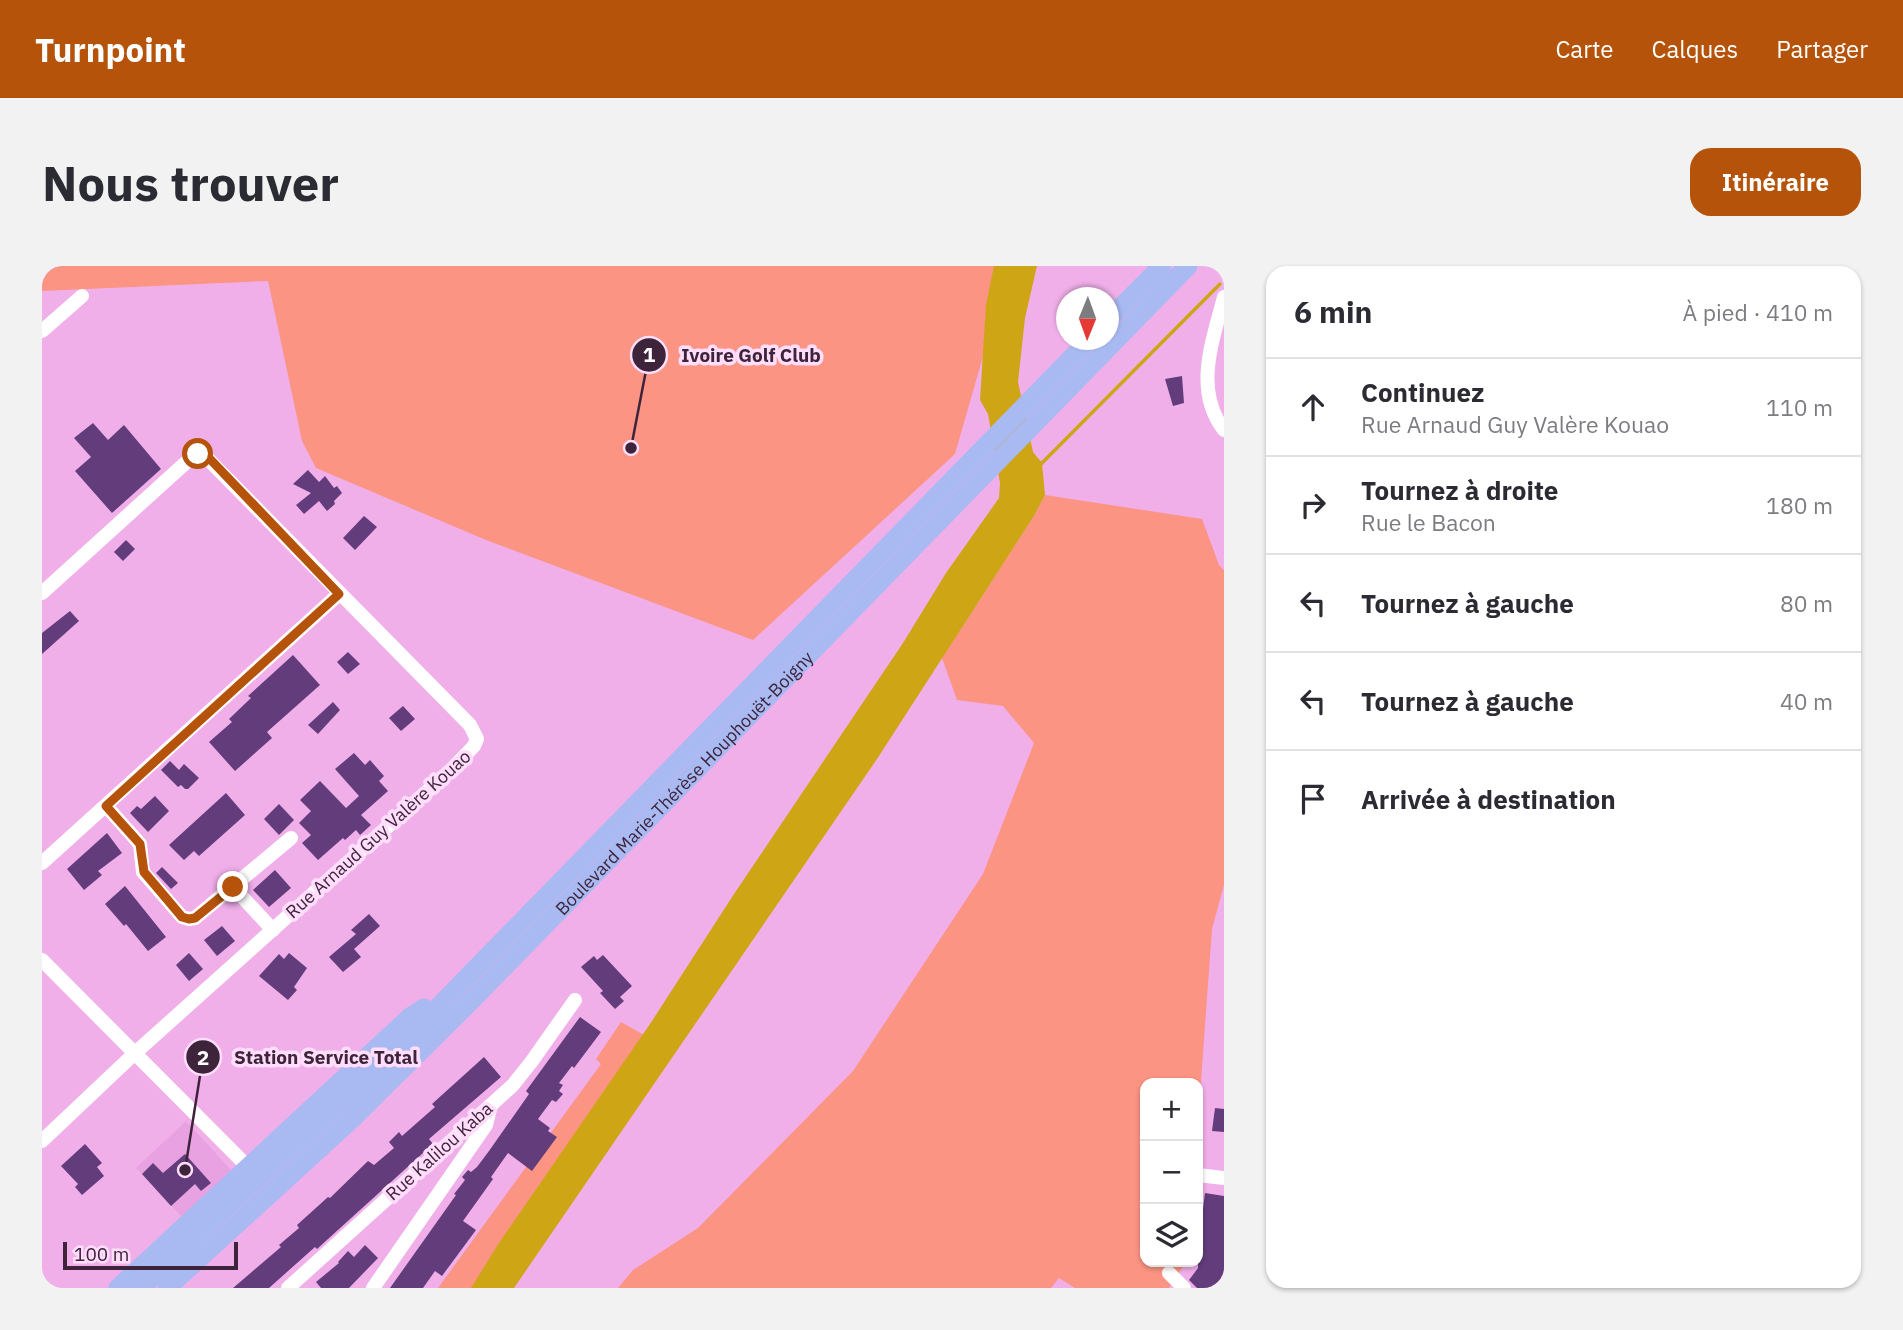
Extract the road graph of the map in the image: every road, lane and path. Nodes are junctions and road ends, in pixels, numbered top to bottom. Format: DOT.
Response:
graph roads {
  1 [pos="1162,266"];
  2 [pos="1188,266"];
  3 [pos="82,296"];
  4 [pos="1224,297"];
  5 [pos="1119,309"];
  6 [pos="42,331"];
  7 [pos="1079,350"];
  8 [pos="1224,430"];
  9 [pos="989,451"];
  10 [pos="42,593"];
  11 [pos="339,594"];
  12 [pos="106,806"];
  13 [pos="291,838"];
  14 [pos="42,863"];
  15 [pos="233,887"];
  16 [pos="273,930"];
  17 [pos="42,960"];
  18 [pos="458,987"];
  19 [pos="575,1000"];
  20 [pos="135,1053"];
  21 [pos="491,1105"];
  22 [pos="42,1141"];
  23 [pos="249,1168"];
  24 [pos="1203,1176"];
  25 [pos="1224,1178"];
  26 [pos="1169,1273"];
  27 [pos="118,1288"];
  28 [pos="141,1288"];
  29 [pos="167,1288"];
  30 [pos="288,1288"];
  31 [pos="373,1288"];
  32 [pos="1184,1288"];
  1 -- 5 [label="main road"];
  2 -- 9 [label="main road, Boulevard Marie-Thérèse Houphouët-Boigny"];
  3 -- 6 [label="street"];
  4 -- 8 [label="street"];
  7 -- 9 [label="main road, Boulevard Marie-Thérèse Houphouët-Boigny"];
  9 -- 18 [label="main road, Boulevard Marie-Thérèse Houphouët-Boigny"];
  9 -- 29 [label="main road, Boulevard Marie-Thérèse Houphouët-Boigny"];
  10 -- 11 [label="street, Rue Arnaud Guy Valère Kouao"];
  11 -- 12 [label="street"];
  11 -- 16 [label="street, Rue Arnaud Guy Valère Kouao"];
  12 -- 14 [label="street"];
  12 -- 15 [label="street"];
  13 -- 15 [label="street"];
  15 -- 16 [label="street"];
  16 -- 20 [label="street, Rue Arnaud Guy Valère Kouao"];
  17 -- 20 [label="street"];
  18 -- 23 [label="main road"];
  18 -- 28 [label="main road, Boulevard Marie-Thérèse Houphouët-Boigny"];
  19 -- 21 [label="street, Rue Kalilou Kaba"];
  20 -- 22 [label="street, Rue Arnaud Guy Valère Kouao"];
  20 -- 23 [label="street"];
  21 -- 30 [label="street, Rue Kalilou Kaba"];
  21 -- 31 [label="street"];
  23 -- 27 [label="main road"];
  24 -- 25 [label="street"];
  26 -- 32 [label="street"];
}
